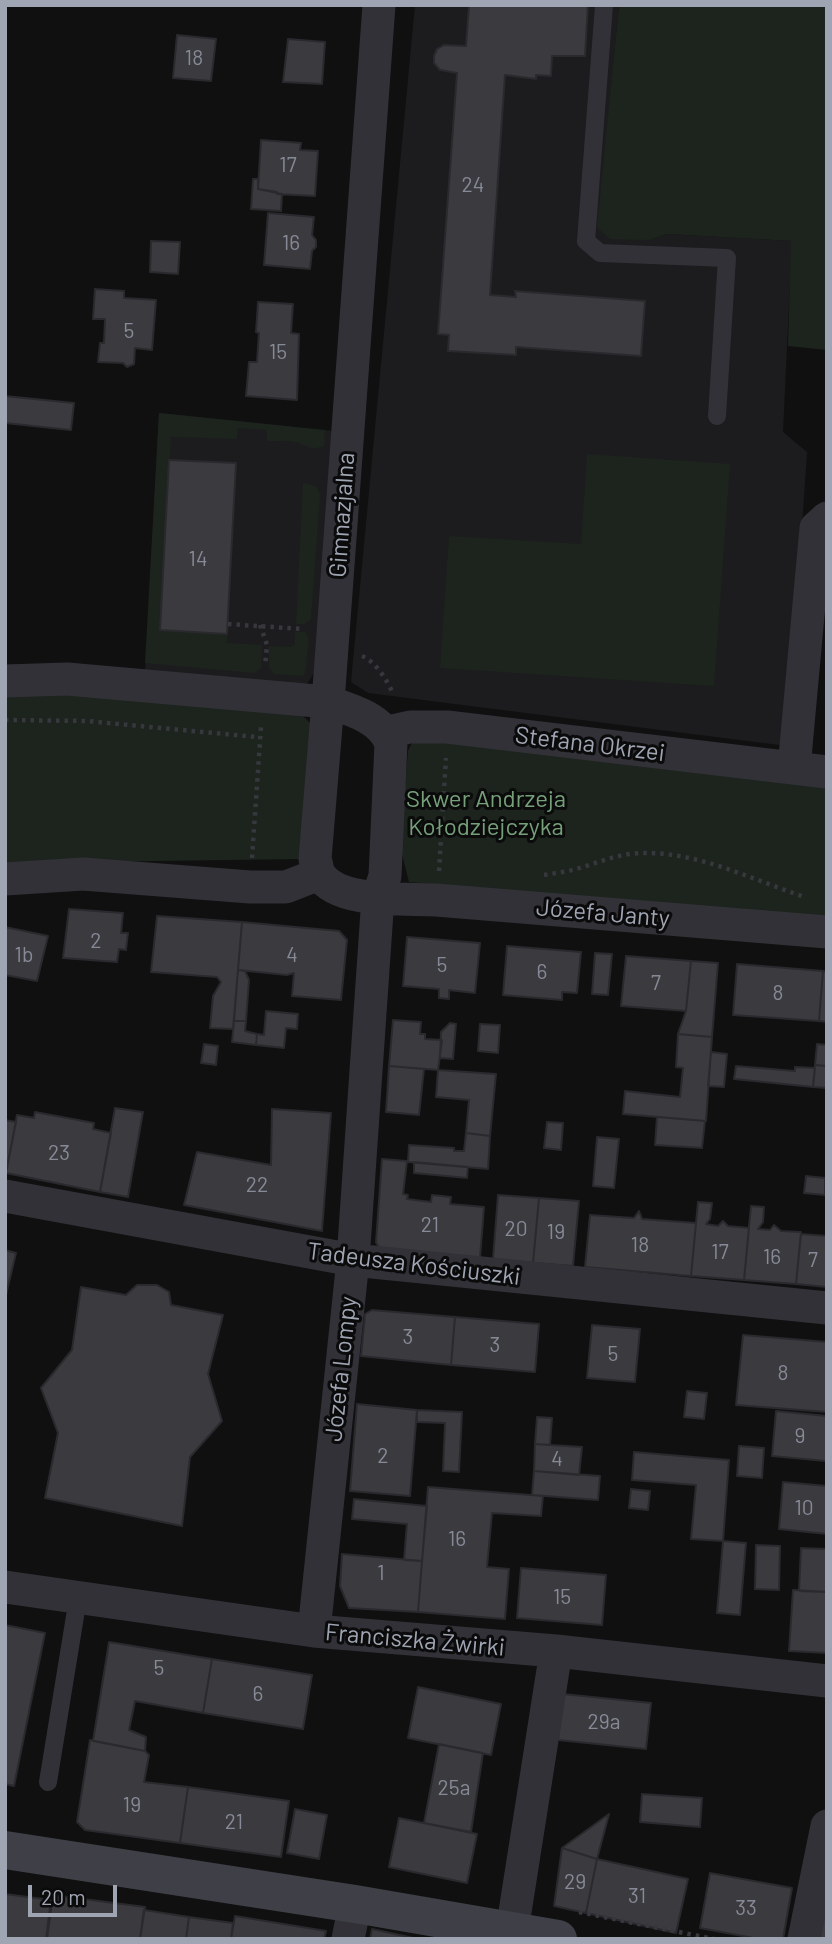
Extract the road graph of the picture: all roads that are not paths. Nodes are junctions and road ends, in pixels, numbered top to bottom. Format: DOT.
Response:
graph roads {
  1 [pos="379,5"];
  2 [pos="604,5"];
  3 [pos="717,416"];
  4 [pos="827,518"];
  5 [pos="5,681"];
  6 [pos="328,702"];
  7 [pos="387,732"];
  8 [pos="794,768"];
  9 [pos="827,772"];
  10 [pos="320,874"];
  11 [pos="5,879"];
  12 [pos="379,897"];
  13 [pos="827,932"];
  14 [pos="5,1196"];
  15 [pos="353,1259"];
  16 [pos="827,1308"];
  17 [pos="5,1587"];
  18 [pos="79,1598"];
  19 [pos="314,1631"];
  20 [pos="556,1651"];
  21 [pos="827,1681"];
  22 [pos="48,1782"];
  23 [pos="827,1826"];
  24 [pos="5,1850"];
  25 [pos="351,1922"];
  26 [pos="568,1925"];
  27 [pos="512,1931"];
  28 [pos="804,1939"];
  1 -- 6 [label="street, Gimnazjalna"];
  2 -- 3 [label="lane"];
  4 -- 8 [label="street"];
  5 -- 6 [label="street"];
  6 -- 7 [label="street"];
  6 -- 10 [label="street, Gimnazjalna"];
  7 -- 8 [label="street, Stefana Okrzei"];
  7 -- 12 [label="street, Józefa Lompy"];
  8 -- 9 [label="street, Stefana Okrzei"];
  10 -- 11 [label="street"];
  10 -- 12 [label="street, Józefa Janty"];
  12 -- 13 [label="street, Józefa Janty"];
  12 -- 15 [label="street, Józefa Lompy"];
  14 -- 15 [label="street, Tadeusza Kościuszki"];
  15 -- 16 [label="street, Tadeusza Kościuszki"];
  15 -- 19 [label="street, Józefa Lompy"];
  17 -- 18 [label="street, Franciszka Żwirki"];
  18 -- 19 [label="street, Franciszka Żwirki"];
  18 -- 22 [label="lane"];
  19 -- 20 [label="street, Franciszka Żwirki"];
  20 -- 21 [label="street, Franciszka Żwirki"];
  20 -- 27 [label="street"];
  23 -- 28 [label="street"];
  24 -- 25 [label="street"];
  25 -- 27 [label="street"];
  26 -- 27 [label="street"];
}
